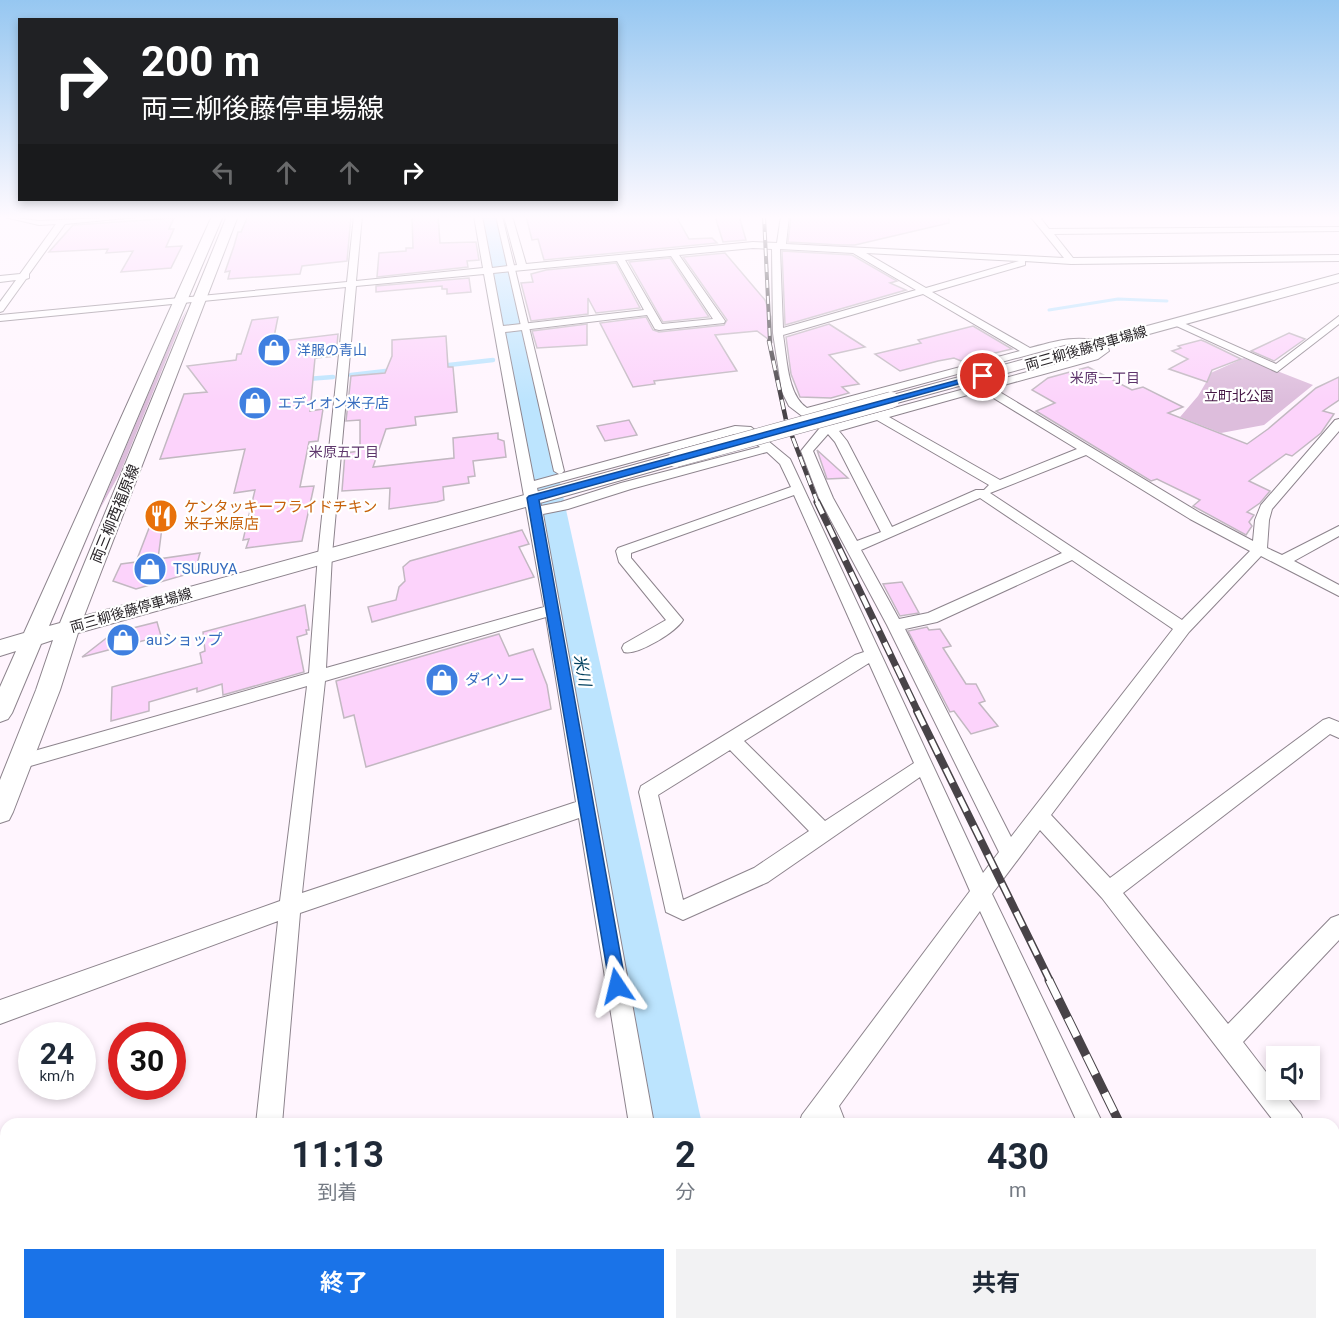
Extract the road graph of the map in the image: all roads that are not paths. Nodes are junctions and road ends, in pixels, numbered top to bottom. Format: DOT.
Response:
graph roads {
  1 [pos="24,278"];
  2 [pos="191,278"];
  3 [pos="209,278"];
  4 [pos="353,278"];
  5 [pos="417,278"];
  6 [pos="493,278"];
  7 [pos="517,278"];
  8 [pos="631,278"];
  9 [pos="691,278"];
  10 [pos="778,278"];
  11 [pos="902,278"];
  12 [pos="969,278"];
  13 [pos="1339,278"];
  14 [pos="352,284"];
  15 [pos="925,291"];
  16 [pos="201,298"];
  17 [pos="182,300"];
  18 [pos="0,309"];
  19 [pos="650,312"];
  20 [pos="0,318"];
  21 [pos="1339,319"];
  22 [pos="1175,322"];
  23 [pos="525,327"];
  24 [pos="502,329"];
  25 [pos="778,333"];
  26 [pos="1102,344"];
  27 [pos="1030,352"];
  28 [pos="985,388"];
  29 [pos="806,412"];
  30 [pos="879,416"];
  31 [pos="1339,423"];
  32 [pos="828,429"];
  33 [pos="769,448"];
  34 [pos="1086,450"];
  35 [pos="559,471"];
  36 [pos="999,485"];
  37 [pos="797,489"];
  38 [pos="981,493"];
  39 [pos="533,498"];
  40 [pos="1339,530"];
  41 [pos="889,534"];
  42 [pos="853,548"];
  43 [pos="1260,549"];
  44 [pos="1073,554"];
  45 [pos="325,555"];
  46 [pos="1283,561"];
  47 [pos="1336,585"];
  48 [pos="552,610"];
  49 [pos="895,625"];
  50 [pos="70,627"];
  51 [pos="1183,628"];
  52 [pos="32,639"];
  53 [pos="0,648"];
  54 [pos="630,648"];
  55 [pos="873,656"];
  56 [pos="317,677"];
  57 [pos="0,713"];
  58 [pos="1339,731"];
  59 [pos="732,740"];
  60 [pos="20,762"];
  61 [pos="925,767"];
  62 [pos="586,807"];
  63 [pos="0,812"];
  64 [pos="1039,816"];
  65 [pos="823,832"];
  66 [pos="1010,855"];
  67 [pos="1109,891"];
  68 [pos="981,892"];
  69 [pos="290,907"];
  70 [pos="1339,925"];
  71 [pos="0,1012"];
  72 [pos="1227,1042"];
  73 [pos="270,1118"];
  74 [pos="641,1118"];
  75 [pos="824,1118"];
  76 [pos="1088,1118"];
  77 [pos="1287,1118"];
  1 -- 18 [label="street"];
  2 -- 17 [label="main road, 両三柳西福原線"];
  3 -- 16 [label="main road, 両三柳西福原線"];
  4 -- 14 [label="street"];
  5 -- 14 [label="street"];
  6 -- 24 [label="street"];
  7 -- 23 [label="street"];
  8 -- 19 [label="street"];
  9 -- 19 [label="street"];
  10 -- 25 [label="street"];
  11 -- 15 [label="street"];
  12 -- 15 [label="street"];
  13 -- 22 [label="main road, 両三柳後藤停車場線"];
  14 -- 16 [label="street"];
  14 -- 45 [label="street"];
  15 -- 25 [label="street"];
  15 -- 27 [label="street"];
  16 -- 17 [label="street"];
  16 -- 50 [label="main road, 両三柳西福原線"];
  17 -- 20 [label="street"];
  17 -- 52 [label="main road, 両三柳西福原線"];
  19 -- 23 [label="street"];
  21 -- 22 [label="street"];
  22 -- 26 [label="main road, 両三柳後藤停車場線"];
  23 -- 24 [label="street"];
  23 -- 35 [label="street"];
  24 -- 39 [label="street"];
  25 -- 29 [label="street"];
  26 -- 27 [label="street"];
  26 -- 28 [label="street"];
  26 -- 39 [label="main road, 両三柳後藤停車場線, bridge"];
  27 -- 29 [label="street"];
  28 -- 30 [label="street"];
  28 -- 34 [label="street"];
  29 -- 32 [label="street"];
  30 -- 32 [label="street"];
  30 -- 36 [label="street"];
  31 -- 43 [label="street"];
  32 -- 41 [label="street"];
  32 -- 42 [label="street"];
  33 -- 37 [label="street"];
  33 -- 39 [label="street"];
  33 -- 39 [label="street"];
  34 -- 36 [label="street"];
  34 -- 43 [label="street"];
  36 -- 38 [label="street"];
  37 -- 54 [label="street"];
  37 -- 55 [label="street"];
  38 -- 41 [label="street"];
  38 -- 44 [label="street"];
  39 -- 45 [label="main road, 両三柳後藤停車場線"];
  39 -- 48 [label="street"];
  40 -- 46 [label="street"];
  41 -- 42 [label="street"];
  42 -- 49 [label="street"];
  43 -- 46 [label="street"];
  43 -- 51 [label="street"];
  44 -- 49 [label="street"];
  44 -- 51 [label="street"];
  45 -- 50 [label="main road, 両三柳後藤停車場線"];
  45 -- 56 [label="street"];
  46 -- 47 [label="street"];
  48 -- 56 [label="street"];
  48 -- 62 [label="street"];
  49 -- 66 [label="street"];
  50 -- 52 [label="main road, 両三柳後藤停車場線"];
  50 -- 60 [label="main road, 両三柳西福原線"];
  51 -- 64 [label="street"];
  52 -- 53 [label="main road, 両三柳後藤停車場線"];
  52 -- 57 [label="main road, 両三柳西福原線"];
  55 -- 59 [label="street"];
  55 -- 61 [label="street"];
  56 -- 60 [label="street"];
  56 -- 69 [label="street"];
  58 -- 67 [label="street"];
  59 -- 65 [label="street"];
  59 -- 65 [label="street"];
  60 -- 63 [label="main road, 両三柳西福原線"];
  61 -- 65 [label="street"];
  61 -- 68 [label="street"];
  62 -- 69 [label="street"];
  62 -- 74 [label="street"];
  64 -- 66 [label="street"];
  64 -- 67 [label="street"];
  66 -- 68 [label="street"];
  67 -- 72 [label="street"];
  68 -- 75 [label="street"];
  68 -- 76 [label="street"];
  69 -- 71 [label="street"];
  69 -- 73 [label="street"];
  70 -- 72 [label="street"];
  72 -- 77 [label="street"];
}
